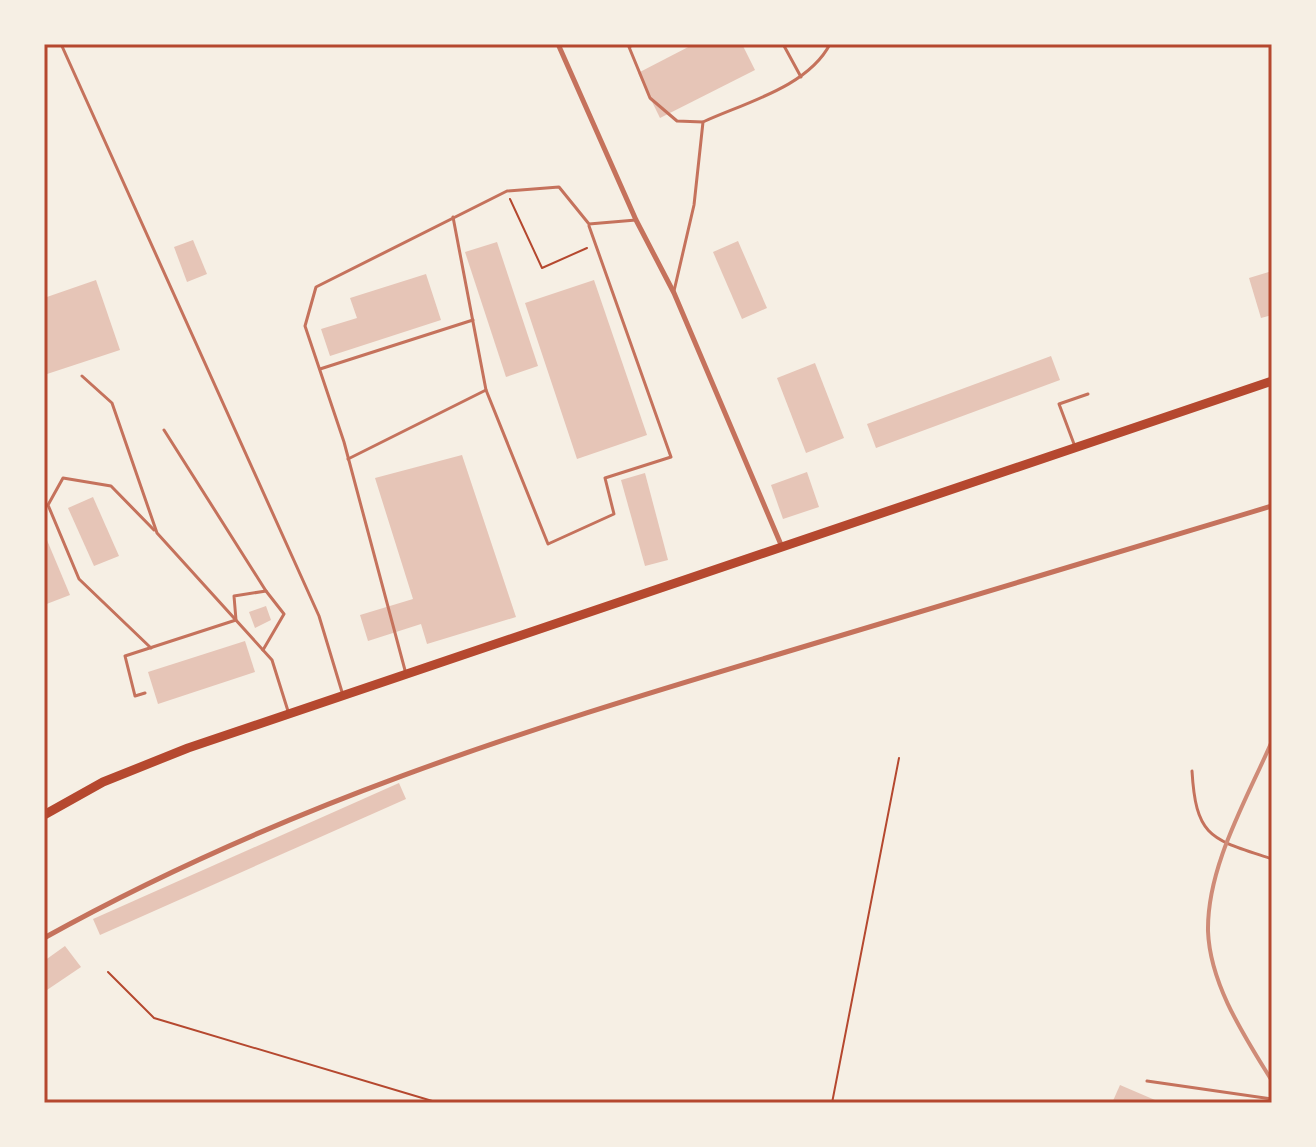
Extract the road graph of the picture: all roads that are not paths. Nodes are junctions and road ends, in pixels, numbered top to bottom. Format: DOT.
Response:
graph roads {
  1 [pos="61,44"];
  2 [pos="558,44"];
  3 [pos="635,44"];
  4 [pos="783,44"];
  5 [pos="830,44"];
  6 [pos="801,77"];
  7 [pos="703,122"];
  8 [pos="453,216"];
  9 [pos="636,220"];
  10 [pos="589,224"];
  11 [pos="674,293"];
  12 [pos="473,320"];
  13 [pos="320,369"];
  14 [pos="82,376"];
  15 [pos="1272,381"];
  16 [pos="486,390"];
  17 [pos="1088,394"];
  18 [pos="164,430"];
  19 [pos="1075,448"];
  20 [pos="348,459"];
  21 [pos="1272,506"];
  22 [pos="157,533"];
  23 [pos="782,547"];
  24 [pos="266,591"];
  25 [pos="236,620"];
  26 [pos="151,648"];
  27 [pos="263,650"];
  28 [pos="406,674"];
  29 [pos="145,693"];
  30 [pos="343,696"];
  31 [pos="290,714"];
  32 [pos="1192,771"];
  33 [pos="44,815"];
  34 [pos="1272,859"];
  35 [pos="44,938"];
  36 [pos="1147,1081"];
  37 [pos="1272,1099"];
  1 -- 30 [label="lane"];
  2 -- 9 [label="street"];
  3 -- 7 [label="lane"];
  4 -- 6 [label="lane"];
  5 -- 6 [label="lane"];
  6 -- 7 [label="lane"];
  7 -- 11 [label="lane"];
  8 -- 10 [label="lane"];
  8 -- 12 [label="lane"];
  8 -- 13 [label="lane"];
  9 -- 10 [label="lane"];
  9 -- 11 [label="street"];
  10 -- 16 [label="lane"];
  11 -- 23 [label="street"];
  12 -- 13 [label="lane"];
  12 -- 16 [label="lane"];
  13 -- 20 [label="lane"];
  14 -- 22 [label="lane"];
  15 -- 19 [label="main road"];
  16 -- 20 [label="lane"];
  17 -- 19 [label="lane"];
  18 -- 24 [label="lane"];
  19 -- 23 [label="main road"];
  20 -- 28 [label="lane"];
  21 -- 35 [label="street"];
  22 -- 25 [label="lane"];
  22 -- 26 [label="lane"];
  23 -- 28 [label="main road"];
  24 -- 25 [label="lane"];
  24 -- 27 [label="lane"];
  25 -- 26 [label="lane"];
  25 -- 27 [label="lane"];
  26 -- 29 [label="lane"];
  27 -- 31 [label="lane"];
  28 -- 30 [label="main road"];
  30 -- 31 [label="main road"];
  31 -- 33 [label="main road"];
  32 -- 34 [label="lane"];
  36 -- 37 [label="lane"];
}
